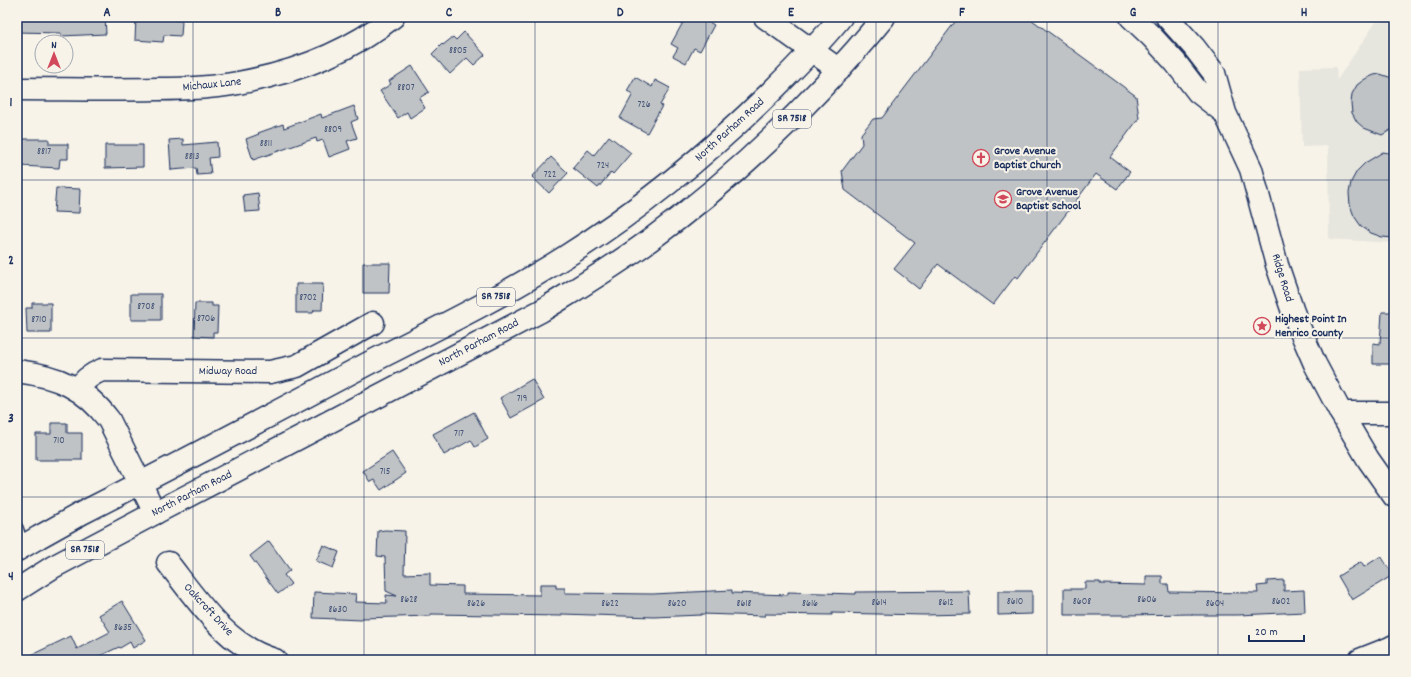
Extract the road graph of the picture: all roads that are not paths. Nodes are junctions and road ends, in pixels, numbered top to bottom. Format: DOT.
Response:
graph roads {
  1 [pos="393,17"];
  2 [pos="765,17"];
  3 [pos="841,17"];
  4 [pos="884,17"];
  5 [pos="1131,17"];
  6 [pos="1171,18"];
  7 [pos="1152,36"];
  8 [pos="812,51"];
  9 [pos="839,70"];
  10 [pos="17,89"];
  11 [pos="1225,113"];
  12 [pos="373,323"];
  13 [pos="17,371"];
  14 [pos="78,389"];
  15 [pos="1341,413"];
  16 [pos="1394,413"];
  17 [pos="140,483"];
  18 [pos="1394,496"];
  19 [pos="155,513"];
  20 [pos="19,541"];
  21 [pos="168,564"];
  22 [pos="17,590"];
  23 [pos="1394,646"];
  24 [pos="275,660"];
  25 [pos="1360,660"];
  1 -- 10 [label="main road, Michaux Lane"];
  2 -- 8 [label="main road"];
  3 -- 8 [label="main road, North Parham Road / SR 7518"];
  4 -- 9 [label="main road, North Parham Road / SR 7518"];
  5 -- 7 [label="main road, Ridge Road"];
  6 -- 7 [label="main road"];
  6 -- 11 [label="main road, Ridge Road"];
  7 -- 11 [label="main road, Ridge Road"];
  8 -- 9 [label="main road"];
  8 -- 17 [label="main road, North Parham Road / SR 7518"];
  9 -- 19 [label="main road, North Parham Road / SR 7518"];
  11 -- 15 [label="main road, Ridge Road"];
  12 -- 14 [label="main road, Midway Road"];
  13 -- 14 [label="main road"];
  14 -- 17 [label="main road"];
  15 -- 16 [label="main road"];
  15 -- 18 [label="main road, Ridge Road"];
  17 -- 19 [label="main road"];
  17 -- 20 [label="main road, North Parham Road / SR 7518"];
  19 -- 22 [label="main road, North Parham Road / SR 7518"];
  21 -- 24 [label="main road, Oakcroft Drive"];
  23 -- 25 [label="main road"];
}
